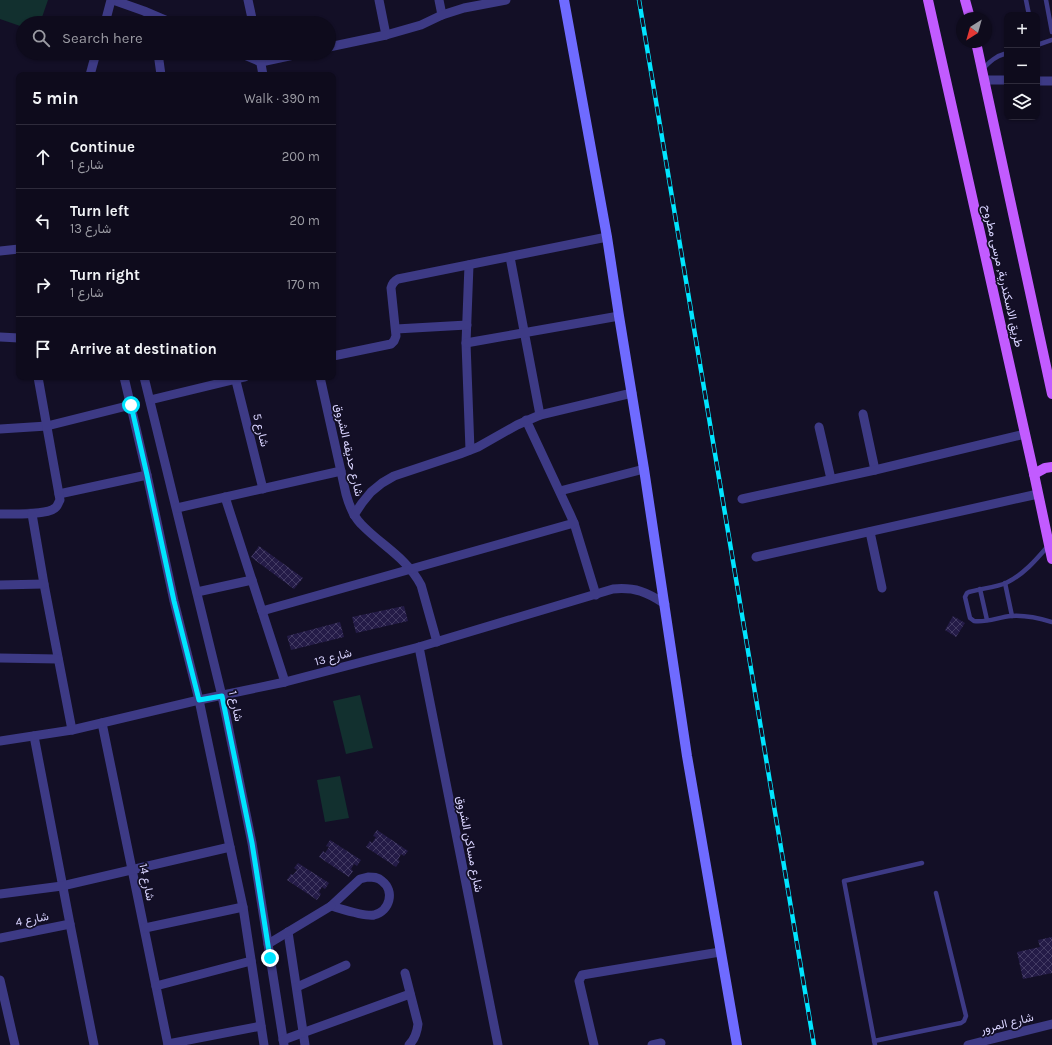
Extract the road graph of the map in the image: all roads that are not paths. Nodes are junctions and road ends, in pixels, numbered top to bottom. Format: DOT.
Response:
graph roads {
  1 [pos="112,0"];
  2 [pos="248,0"];
  3 [pos="379,0"];
  4 [pos="439,0"];
  5 [pos="502,0"];
  6 [pos="564,0"];
  7 [pos="928,0"];
  8 [pos="965,0"];
  9 [pos="1026,0"];
  10 [pos="1046,0"];
  11 [pos="968,12"];
  12 [pos="1028,12"];
  13 [pos="442,15"];
  14 [pos="107,16"];
  15 [pos="146,16"];
  16 [pos="251,16"];
  17 [pos="1052,32"];
  18 [pos="386,35"];
  19 [pos="1052,40"];
  20 [pos="1040,43"];
  21 [pos="336,46"];
  22 [pos="977,48"];
  23 [pos="1004,54"];
  24 [pos="94,60"];
  25 [pos="159,60"];
  26 [pos="260,60"];
  27 [pos="91,72"];
  28 [pos="161,72"];
  29 [pos="262,72"];
  30 [pos="984,75"];
  31 [pos="1004,79"];
  32 [pos="1040,81"];
  33 [pos="1052,81"];
  34 [pos="607,237"];
  35 [pos="16,249"];
  36 [pos="0,251"];
  37 [pos="510,257"];
  38 [pos="469,265"];
  39 [pos="619,316"];
  40 [pos="467,325"];
  41 [pos="396,329"];
  42 [pos="525,333"];
  43 [pos="0,337"];
  44 [pos="16,338"];
  45 [pos="466,343"];
  46 [pos="336,355"];
  47 [pos="39,380"];
  48 [pos="125,380"];
  49 [pos="145,380"];
  50 [pos="231,380"];
  51 [pos="239,380"];
  52 [pos="321,380"];
  53 [pos="632,393"];
  54 [pos="1052,394"];
  55 [pos="150,400"];
  56 [pos="131,405"];
  57 [pos="863,414"];
  58 [pos="540,415"];
  59 [pos="526,420"];
  60 [pos="47,426"];
  61 [pos="819,427"];
  62 [pos="0,429"];
  63 [pos="1025,434"];
  64 [pos="470,450"];
  65 [pos="1052,466"];
  66 [pos="644,470"];
  67 [pos="875,470"];
  68 [pos="341,471"];
  69 [pos="1034,474"];
  70 [pos="147,475"];
  71 [pos="830,479"];
  72 [pos="263,489"];
  73 [pos="560,491"];
  74 [pos="59,494"];
  75 [pos="1038,494"];
  76 [pos="225,497"];
  77 [pos="742,499"];
  78 [pos="177,508"];
  79 [pos="0,514"];
  80 [pos="32,514"];
  81 [pos="354,515"];
  82 [pos="574,523"];
  83 [pos="870,532"];
  84 [pos="1049,544"];
  85 [pos="756,557"];
  86 [pos="1052,559"];
  87 [pos="411,569"];
  88 [pos="252,580"];
  89 [pos="1005,583"];
  90 [pos="44,584"];
  91 [pos="0,585"];
  92 [pos="882,588"];
  93 [pos="980,589"];
  94 [pos="197,592"];
  95 [pos="596,595"];
  96 [pos="665,604"];
  97 [pos="262,611"];
  98 [pos="1012,616"];
  99 [pos="987,620"];
  100 [pos="1052,622"];
  101 [pos="437,642"];
  102 [pos="419,647"];
  103 [pos="0,658"];
  104 [pos="58,659"];
  105 [pos="285,682"];
  106 [pos="222,696"];
  107 [pos="199,700"];
  108 [pos="102,723"];
  109 [pos="72,730"];
  110 [pos="34,736"];
  111 [pos="0,741"];
  112 [pos="230,847"];
  113 [pos="922,863"];
  114 [pos="133,870"];
  115 [pos="62,886"];
  116 [pos="936,893"];
  117 [pos="0,894"];
  118 [pos="332,906"];
  119 [pos="243,907"];
  120 [pos="70,924"];
  121 [pos="144,928"];
  122 [pos="288,932"];
  123 [pos="0,938"];
  124 [pos="268,944"];
  125 [pos="720,952"];
  126 [pos="251,961"];
  127 [pos="346,965"];
  128 [pos="405,973"];
  129 [pos="0,980"];
  130 [pos="156,986"];
  131 [pos="297,987"];
  132 [pos="410,994"];
  133 [pos="1052,1024"];
  134 [pos="261,1026"];
  135 [pos="304,1032"];
  136 [pos="283,1042"];
  137 [pos="874,1043"];
  138 [pos="15,1045"];
  139 [pos="94,1045"];
  140 [pos="168,1045"];
  141 [pos="264,1045"];
  142 [pos="305,1045"];
  143 [pos="409,1045"];
  144 [pos="498,1045"];
  145 [pos="594,1045"];
  146 [pos="736,1045"];
  147 [pos="968,1045"];
  1 -- 14 [label="street"];
  1 -- 15 [label="street"];
  2 -- 16 [label="street"];
  3 -- 18 [label="street"];
  4 -- 13 [label="street"];
  5 -- 13 [label="street"];
  6 -- 34 [label="street"];
  7 -- 63 [label="main road, طريق الاسكندرية, مرسى مطروح"];
  8 -- 11 [label="main road"];
  9 -- 12 [label="lane"];
  10 -- 17 [label="lane"];
  13 -- 18 [label="street"];
  18 -- 21 [label="street"];
  19 -- 20 [label="lane"];
  22 -- 30 [label="main road, طريق الاسكندرية, مرسى مطروح"];
  23 -- 30 [label="lane"];
  24 -- 27 [label="street"];
  25 -- 28 [label="street"];
  26 -- 29 [label="street"];
  30 -- 31 [label="street"];
  30 -- 54 [label="main road, طريق الاسكندرية, مرسى مطروح"];
  32 -- 33 [label="street"];
  34 -- 37 [label="street"];
  34 -- 39 [label="street"];
  35 -- 36 [label="street"];
  37 -- 38 [label="street"];
  37 -- 42 [label="street"];
  38 -- 40 [label="street"];
  38 -- 41 [label="street"];
  39 -- 42 [label="street"];
  39 -- 53 [label="street"];
  40 -- 41 [label="street"];
  40 -- 45 [label="street"];
  41 -- 46 [label="street"];
  42 -- 45 [label="street"];
  42 -- 58 [label="street"];
  43 -- 44 [label="street"];
  45 -- 64 [label="street"];
  47 -- 60 [label="street"];
  48 -- 56 [label="street"];
  49 -- 55 [label="street, شارع 1"];
  50 -- 55 [label="street"];
  51 -- 72 [label="street, شارع 5"];
  52 -- 68 [label="street, شارع حديقه الشروق"];
  53 -- 58 [label="street"];
  53 -- 66 [label="street"];
  55 -- 78 [label="street, شارع 1"];
  56 -- 60 [label="street"];
  56 -- 70 [label="street"];
  57 -- 67 [label="street"];
  58 -- 59 [label="street"];
  59 -- 64 [label="street"];
  59 -- 73 [label="street"];
  60 -- 62 [label="street"];
  60 -- 74 [label="street"];
  61 -- 71 [label="street"];
  63 -- 67 [label="street"];
  63 -- 69 [label="main road, طريق الاسكندرية, مرسى مطروح"];
  64 -- 81 [label="street"];
  65 -- 69 [label="main road"];
  66 -- 73 [label="street"];
  66 -- 96 [label="street"];
  67 -- 71 [label="street"];
  68 -- 72 [label="street"];
  68 -- 81 [label="street, شارع حديقه الشروق"];
  69 -- 75 [label="main road, طريق الاسكندرية, مرسى مطروح"];
  70 -- 74 [label="street"];
  70 -- 107 [label="street"];
  71 -- 77 [label="street"];
  72 -- 76 [label="street"];
  73 -- 82 [label="street"];
  74 -- 80 [label="street"];
  75 -- 83 [label="street"];
  75 -- 84 [label="main road, طريق الاسكندرية, مرسى مطروح"];
  76 -- 78 [label="street"];
  76 -- 88 [label="street"];
  78 -- 94 [label="street, شارع 1"];
  79 -- 80 [label="street"];
  80 -- 90 [label="street"];
  81 -- 87 [label="street, شارع حديقه الشروق"];
  82 -- 87 [label="street"];
  82 -- 95 [label="street"];
  83 -- 85 [label="street"];
  83 -- 92 [label="street"];
  84 -- 86 [label="main road, طريق الاسكندرية, مرسى مطروح"];
  84 -- 89 [label="lane"];
  87 -- 97 [label="street"];
  87 -- 101 [label="street, شارع حديقه الشروق"];
  88 -- 94 [label="street"];
  88 -- 97 [label="street"];
  89 -- 93 [label="lane"];
  89 -- 98 [label="lane"];
  90 -- 91 [label="street"];
  90 -- 104 [label="street"];
  93 -- 99 [label="lane"];
  93 -- 99 [label="lane"];
  94 -- 106 [label="street, شارع 1"];
  95 -- 96 [label="street, شارع 13"];
  95 -- 101 [label="street, شارع 13"];
  96 -- 125 [label="street"];
  97 -- 105 [label="street"];
  98 -- 99 [label="lane"];
  98 -- 100 [label="lane"];
  101 -- 102 [label="street, شارع 13"];
  102 -- 105 [label="street, شارع 13"];
  102 -- 144 [label="street, شارع مساكن الشروق"];
  103 -- 104 [label="street"];
  104 -- 109 [label="street"];
  105 -- 106 [label="street, شارع 13"];
  106 -- 107 [label="street, شارع 13"];
  106 -- 124 [label="street, شارع 1"];
  107 -- 108 [label="street, شارع 13"];
  107 -- 112 [label="street"];
  108 -- 109 [label="street, شارع 13"];
  108 -- 114 [label="street, شارع 14"];
  109 -- 110 [label="street, شارع 13"];
  110 -- 111 [label="street, شارع 13"];
  110 -- 115 [label="street"];
  112 -- 114 [label="street"];
  112 -- 119 [label="street"];
  113 -- 137 [label="lane"];
  114 -- 115 [label="street"];
  114 -- 121 [label="street, شارع 14"];
  115 -- 117 [label="street"];
  115 -- 120 [label="street"];
  116 -- 137 [label="lane"];
  118 -- 118 [label="street"];
  118 -- 122 [label="street"];
  119 -- 121 [label="street"];
  119 -- 126 [label="street"];
  120 -- 123 [label="street, شارع 4"];
  120 -- 139 [label="street"];
  121 -- 130 [label="street, شارع 14"];
  122 -- 124 [label="street"];
  122 -- 131 [label="street"];
  124 -- 136 [label="street, شارع 1"];
  125 -- 145 [label="street"];
  125 -- 146 [label="street"];
  126 -- 130 [label="street"];
  126 -- 134 [label="street"];
  127 -- 131 [label="street"];
  128 -- 132 [label="street"];
  129 -- 138 [label="street"];
  130 -- 140 [label="street, شارع 14"];
  131 -- 135 [label="street"];
  132 -- 135 [label="street"];
  132 -- 143 [label="street"];
  133 -- 147 [label="street, شارع المرور"];
  134 -- 140 [label="street"];
  134 -- 141 [label="street"];
  135 -- 136 [label="street"];
  135 -- 142 [label="street"];
}
